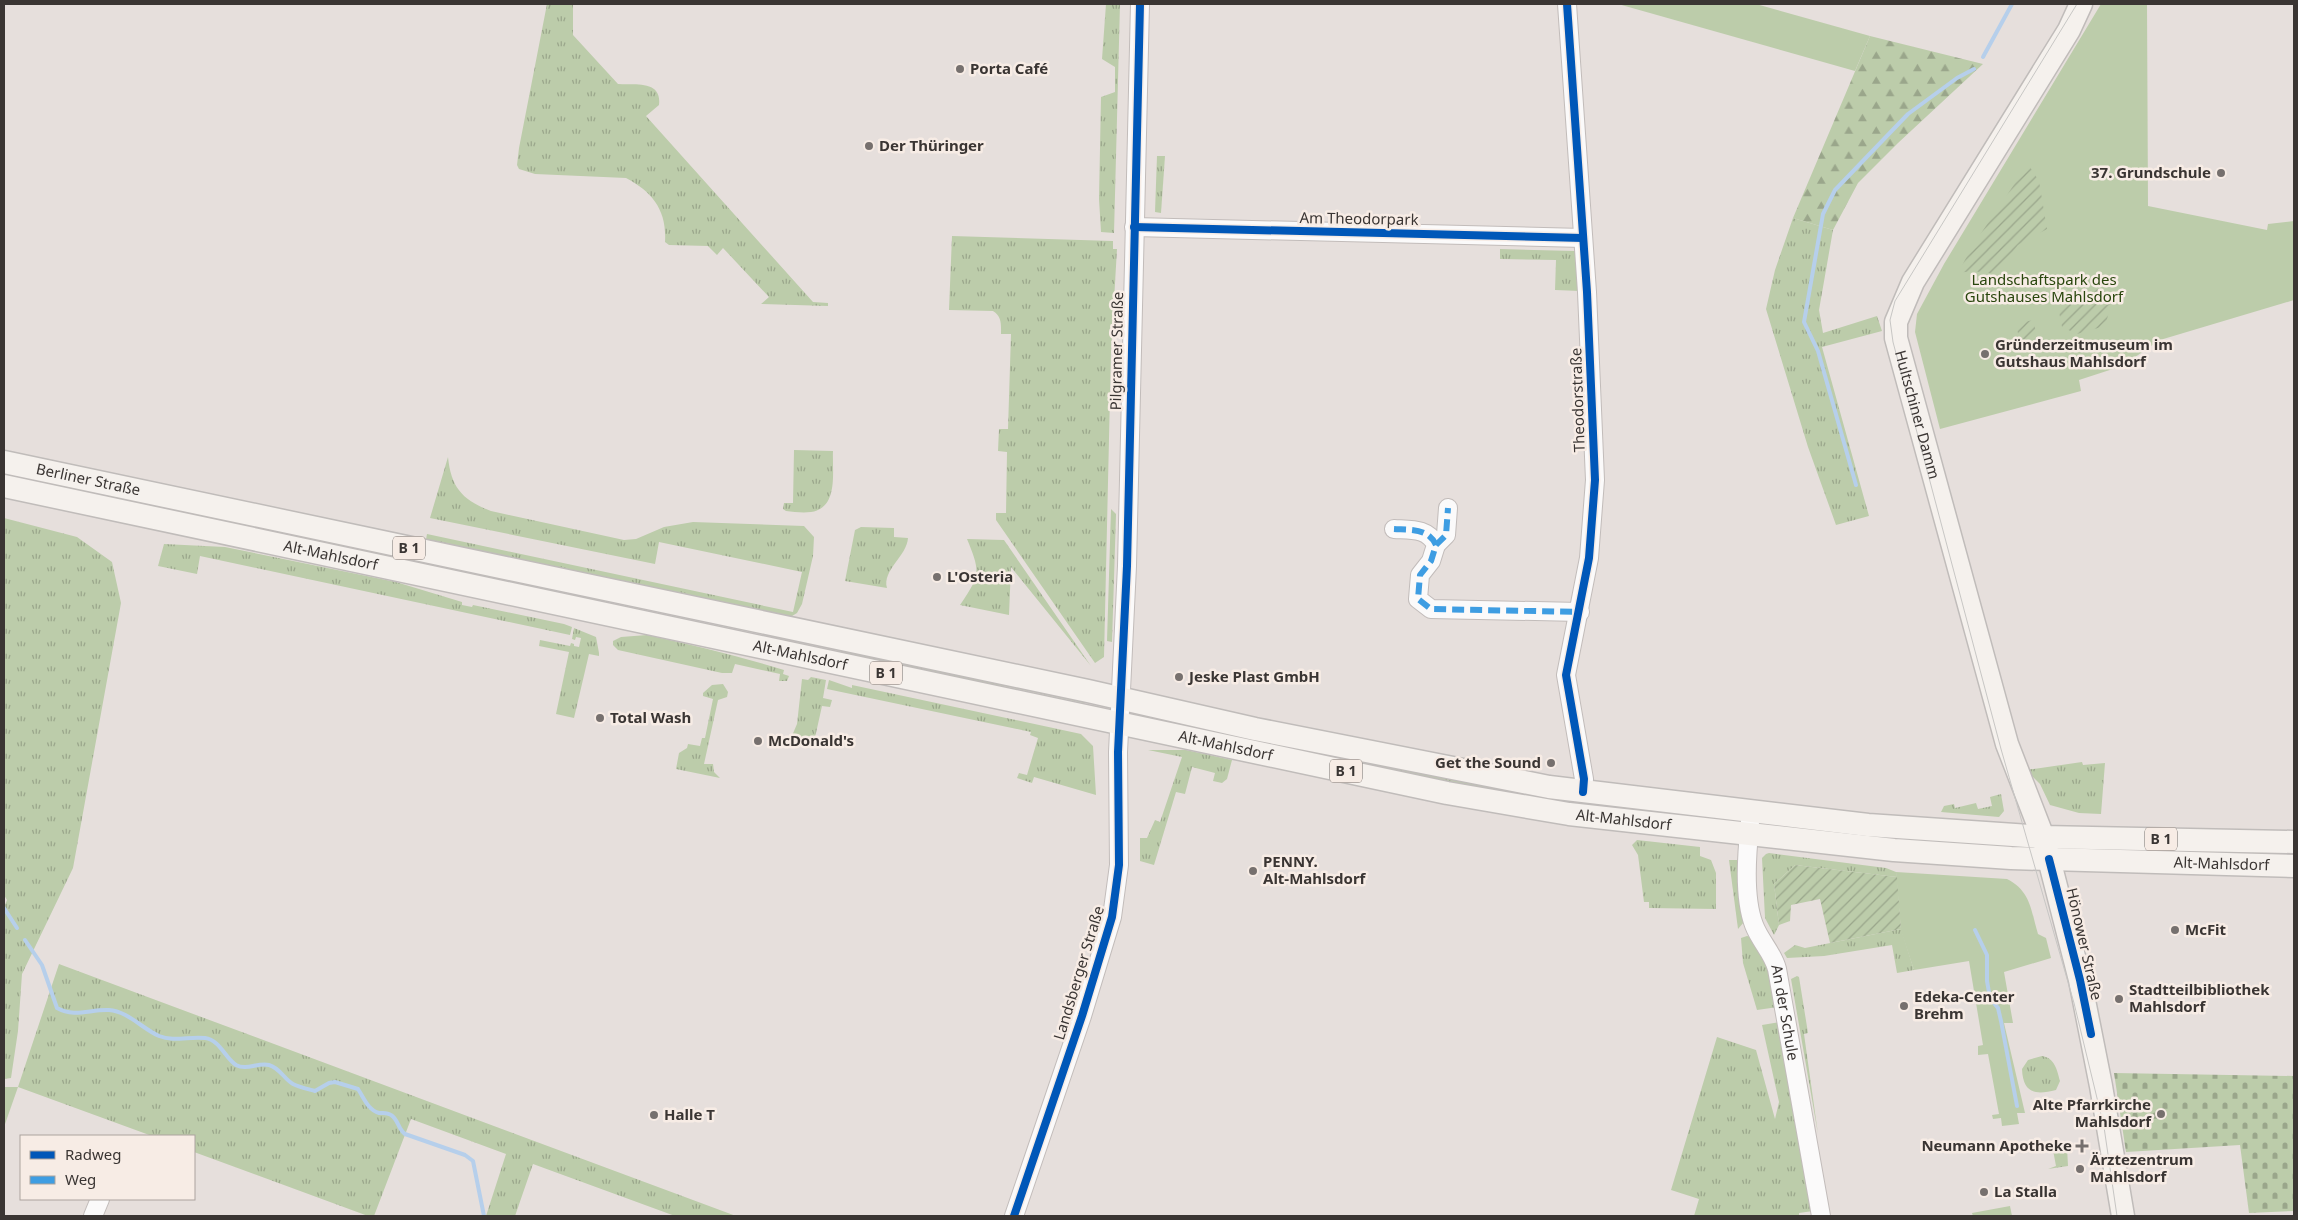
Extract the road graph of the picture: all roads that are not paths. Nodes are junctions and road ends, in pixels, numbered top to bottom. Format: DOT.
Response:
graph roads {
  1 [pos="1140,4"];
  2 [pos="1567,4"];
  3 [pos="2081,4"];
  4 [pos="1134,227"];
  5 [pos="1583,238"];
  6 [pos="4,462"];
  7 [pos="4,486"];
  8 [pos="172,498"];
  9 [pos="1448,508"];
  10 [pos="171,521"];
  11 [pos="1394,529"];
  12 [pos="1436,545"];
  13 [pos="1580,612"];
  14 [pos="1121,699"];
  15 [pos="1120,722"];
  16 [pos="1583,792"];
  17 [pos="1750,822"];
  18 [pos="2043,837"];
  19 [pos="2294,842"];
  20 [pos="2050,859"];
  21 [pos="2294,866"];
  22 [pos="100,1200"];
  23 [pos="94,1216"];
  24 [pos="1014,1216"];
  25 [pos="1821,1216"];
  26 [pos="2123,1216"];
  1 -- 4 [label="street, Pilgramer Straße"];
  2 -- 5 [label="street, Theodorstraße"];
  3 -- 18 [label="main road, Hultschiner Damm"];
  4 -- 5 [label="street, Am Theodorpark"];
  4 -- 14 [label="street, Pilgramer Straße"];
  5 -- 13 [label="street, Theodorstraße"];
  6 -- 8 [label="main road, Berliner Straße / B 1"];
  7 -- 10 [label="main road, Berliner Straße / B 1"];
  8 -- 14 [label="main road, Alt-Mahlsdorf / B 1"];
  9 -- 12 [label="street"];
  10 -- 15 [label="main road, Alt-Mahlsdorf / B 1"];
  11 -- 12 [label="street"];
  12 -- 13 [label="street"];
  13 -- 16 [label="street, Theodorstraße"];
  14 -- 15 [label="street, Landsberger Straße"];
  14 -- 16 [label="main road, Alt-Mahlsdorf / B 1"];
  15 -- 17 [label="main road, Alt-Mahlsdorf / B 1"];
  15 -- 24 [label="street, Landsberger Straße"];
  16 -- 17 [label="main road, Alt-Mahlsdorf / B 1"];
  17 -- 18 [label="main road, Alt-Mahlsdorf / B 1"];
  17 -- 20 [label="main road, Alt-Mahlsdorf / B 1"];
  17 -- 25 [label="street, An der Schule"];
  18 -- 19 [label="main road, Alt-Mahlsdorf / B 1"];
  18 -- 20 [label="main road, Hultschiner Damm"];
  20 -- 21 [label="main road, Alt-Mahlsdorf / B 1"];
  20 -- 26 [label="main road, Hönower Straße"];
  22 -- 23 [label="street"];
}
